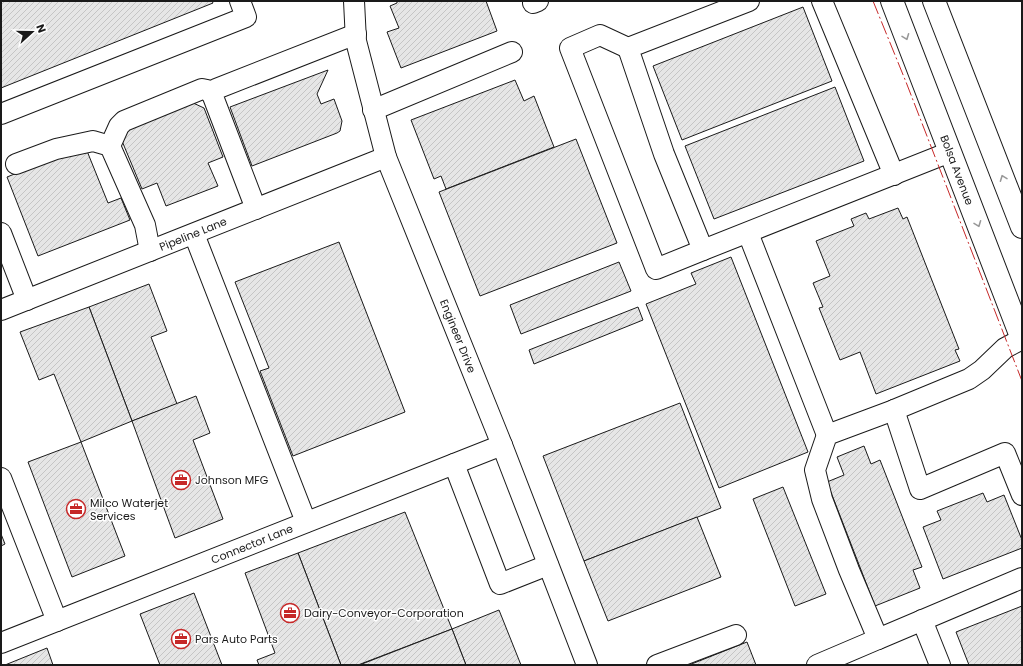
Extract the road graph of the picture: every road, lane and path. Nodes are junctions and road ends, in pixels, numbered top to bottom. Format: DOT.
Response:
graph roads {
  1 [pos="240,1"];
  2 [pos="354,1"];
  3 [pos="749,1"];
  4 [pos="822,1"];
  5 [pos="892,1"];
  6 [pos="934,1"];
  7 [pos="356,34"];
  8 [pos="628,48"];
  9 [pos="512,52"];
  10 [pos="212,94"];
  11 [pos="374,110"];
  12 [pos="1,114"];
  13 [pos="110,146"];
  14 [pos="950,152"];
  15 [pos="386,158"];
  16 [pos="16,164"];
  17 [pos="894,175"];
  18 [pos="256,209"];
  19 [pos="1022,227"];
  20 [pos="1,233"];
  21 [pos="748,233"];
  22 [pos="194,234"];
  23 [pos="703,250"];
  24 [pos="150,251"];
  25 [pos="27,300"];
  26 [pos="1,310"];
  27 [pos="1022,339"];
  28 [pos="894,410"];
  29 [pos="827,435"];
  30 [pos="502,445"];
  31 [pos="454,464"];
  32 [pos="1,478"];
  33 [pos="1022,495"];
  34 [pos="306,522"];
  35 [pos="548,565"];
  36 [pos="1022,578"];
  37 [pos="922,620"];
  38 [pos="56,621"];
  39 [pos="736,635"];
  40 [pos="878,639"];
  41 [pos="1,643"];
  42 [pos="587,665"];
  43 [pos="657,665"];
  44 [pos="817,665"];
  45 [pos="940,665"];
  1 -- 12 [label="street"];
  2 -- 7 [label="street, Engineer Drive"];
  3 -- 8 [label="street"];
  4 -- 17 [label="street"];
  5 -- 14 [label="main road, Bolsa Avenue, one-way"];
  19 -- 6 [label="main road, one-way"];
  7 -- 10 [label="street"];
  7 -- 11 [label="street, Engineer Drive"];
  8 -- 23 [label="street"];
  8 -- 23 [label="street"];
  9 -- 11 [label="street"];
  10 -- 13 [label="street"];
  10 -- 18 [label="street"];
  11 -- 15 [label="street, Engineer Drive"];
  13 -- 16 [label="street"];
  13 -- 24 [label="street"];
  14 -- 17 [label="street"];
  14 -- 27 [label="main road, Bolsa Avenue, one-way"];
  15 -- 18 [label="street, Pipeline Lane"];
  15 -- 30 [label="street, Engineer Drive"];
  17 -- 21 [label="street"];
  18 -- 22 [label="street, Pipeline Lane"];
  20 -- 25 [label="street"];
  21 -- 23 [label="street"];
  21 -- 29 [label="street"];
  22 -- 24 [label="street, Pipeline Lane"];
  22 -- 34 [label="street"];
  24 -- 25 [label="street, Pipeline Lane"];
  25 -- 26 [label="street, Pipeline Lane"];
  27 -- 28 [label="street"];
  28 -- 29 [label="street"];
  28 -- 33 [label="street"];
  29 -- 40 [label="street"];
  30 -- 31 [label="street, Connector Lane"];
  30 -- 35 [label="street, Engineer Drive"];
  31 -- 34 [label="street, Connector Lane"];
  31 -- 35 [label="street"];
  32 -- 38 [label="street"];
  34 -- 38 [label="street, Connector Lane"];
  35 -- 42 [label="street, Engineer Drive"];
  36 -- 37 [label="street"];
  37 -- 40 [label="street"];
  37 -- 45 [label="street"];
  38 -- 41 [label="street, Connector Lane"];
  39 -- 43 [label="street"];
  40 -- 44 [label="street"];
}
